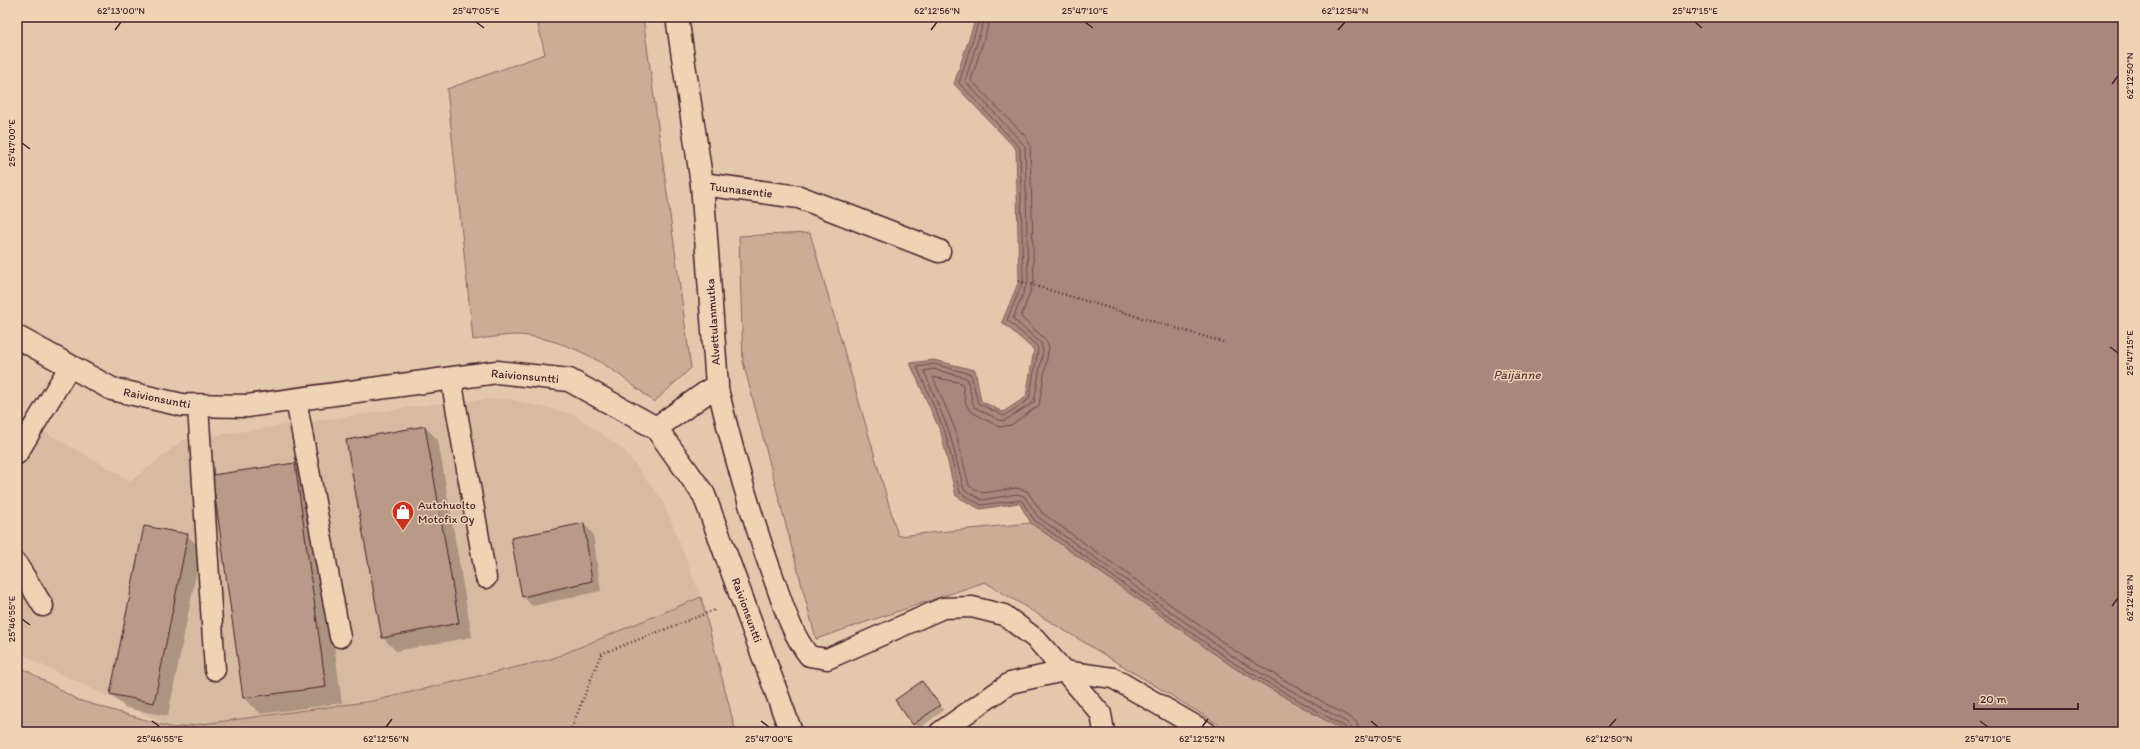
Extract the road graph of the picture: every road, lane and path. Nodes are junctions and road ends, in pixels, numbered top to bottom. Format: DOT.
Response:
graph roads {
  1 [pos="677,17"];
  2 [pos="702,184"];
  3 [pos="939,251"];
  4 [pos="1019,281"];
  5 [pos="17,337"];
  6 [pos="1226,343"];
  7 [pos="70,366"];
  8 [pos="451,378"];
  9 [pos="717,385"];
  10 [pos="296,400"];
  11 [pos="198,406"];
  12 [pos="656,428"];
  13 [pos="17,454"];
  14 [pos="17,564"];
  15 [pos="486,578"];
  16 [pos="743,598"];
  17 [pos="43,606"];
  18 [pos="340,637"];
  19 [pos="215,670"];
  20 [pos="1064,671"];
  21 [pos="570,732"];
  22 [pos="791,732"];
  23 [pos="940,732"];
  24 [pos="1104,732"];
  25 [pos="1206,732"];
  1 -- 2 [label="street, Tuunasentie"];
  2 -- 3 [label="street, Tuunasentie"];
  2 -- 9 [label="street, Alvettulanmutka"];
  4 -- 6 [label="path"];
  5 -- 7 [label="street, Raivionsuntti"];
  7 -- 11 [label="street, Raivionsuntti"];
  7 -- 13 [label="lane"];
  8 -- 10 [label="street, Raivionsuntti"];
  8 -- 12 [label="street, Raivionsuntti"];
  8 -- 15 [label="lane"];
  9 -- 12 [label="street"];
  9 -- 20 [label="lane"];
  10 -- 11 [label="street, Raivionsuntti"];
  10 -- 18 [label="lane"];
  11 -- 19 [label="lane"];
  12 -- 16 [label="street, Raivionsuntti"];
  14 -- 17 [label="lane"];
  16 -- 21 [label="path"];
  16 -- 22 [label="street, Raivionsuntti"];
  20 -- 23 [label="lane"];
  20 -- 24 [label="lane"];
  20 -- 25 [label="lane"];
}
